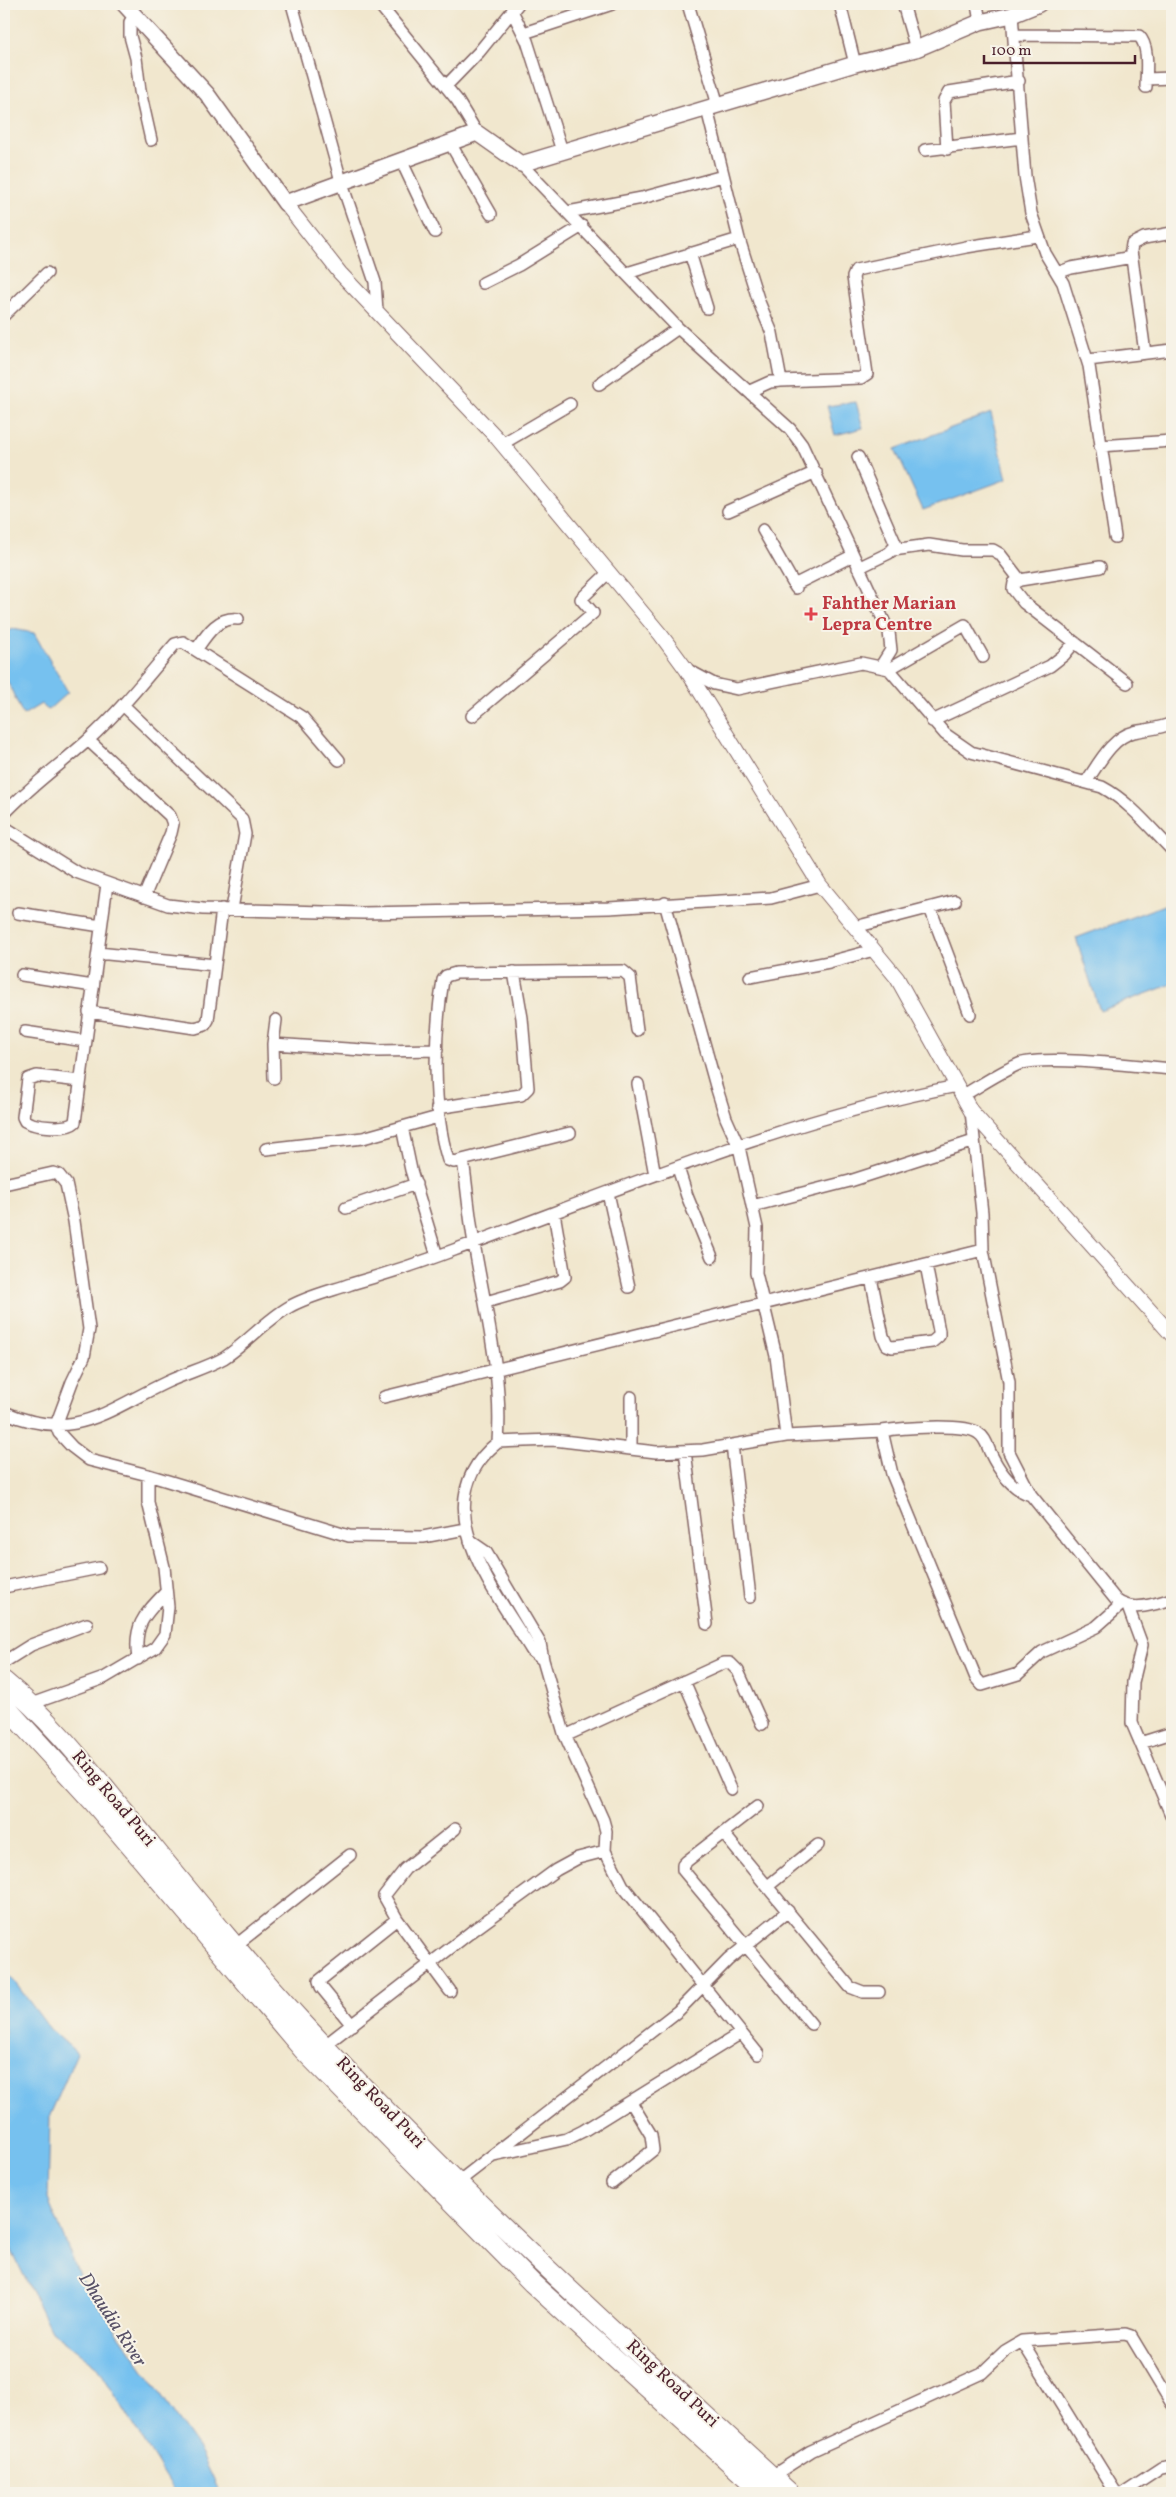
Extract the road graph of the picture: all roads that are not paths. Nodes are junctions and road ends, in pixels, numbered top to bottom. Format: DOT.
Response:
graph roads {
  1 [pos="124,4"];
  2 [pos="292,4"];
  3 [pos="379,4"];
  4 [pos="612,4"];
  5 [pos="688,4"];
  6 [pos="840,4"];
  7 [pos="903,4"];
  8 [pos="977,4"];
  9 [pos="1039,4"];
  10 [pos="515,7"];
  11 [pos="1012,15"];
  12 [pos="135,16"];
  13 [pos="980,22"];
  14 [pos="524,33"];
  15 [pos="1014,35"];
  16 [pos="916,49"];
  17 [pos="855,64"];
  18 [pos="1172,78"];
  19 [pos="1019,81"];
  20 [pos="446,86"];
  21 [pos="712,107"];
  22 [pos="476,133"];
  23 [pos="1022,138"];
  24 [pos="151,140"];
  25 [pos="450,143"];
  26 [pos="947,149"];
  27 [pos="925,150"];
  28 [pos="562,151"];
  29 [pos="401,160"];
  30 [pos="521,164"];
  31 [pos="723,176"];
  32 [pos="341,180"];
  33 [pos="284,203"];
  34 [pos="568,212"];
  35 [pos="491,214"];
  36 [pos="582,226"];
  37 [pos="435,232"];
  38 [pos="1172,233"];
  39 [pos="1037,236"];
  40 [pos="739,240"];
  41 [pos="690,253"];
  42 [pos="1132,257"];
  43 [pos="47,272"];
  44 [pos="1057,273"];
  45 [pos="627,274"];
  46 [pos="483,282"];
  47 [pos="707,308"];
  48 [pos="377,311"];
  49 [pos="4,315"];
  50 [pos="678,328"];
  51 [pos="1172,350"];
  52 [pos="1145,353"];
  53 [pos="1088,360"];
  54 [pos="782,381"];
  55 [pos="598,384"];
  56 [pos="750,392"];
  57 [pos="570,404"];
  58 [pos="1172,441"];
  59 [pos="502,444"];
  60 [pos="1100,446"];
  61 [pos="858,456"];
  62 [pos="816,472"];
  63 [pos="728,511"];
  64 [pos="763,530"];
  65 [pos="1115,537"];
  66 [pos="893,550"];
  67 [pos="852,556"];
  68 [pos="1100,567"];
  69 [pos="858,568"];
  70 [pos="608,573"];
  71 [pos="1020,580"];
  72 [pos="238,619"];
  73 [pos="1074,643"];
  74 [pos="196,650"];
  75 [pos="983,657"];
  76 [pos="885,668"];
  77 [pos="686,669"];
  78 [pos="1127,683"];
  79 [pos="123,705"];
  80 [pos="472,716"];
  81 [pos="932,721"];
  82 [pos="1172,723"];
  83 [pos="88,740"];
  84 [pos="339,760"];
  85 [pos="1086,782"];
  86 [pos="4,814"];
  87 [pos="4,827"];
  88 [pos="1172,850"];
  89 [pos="107,884"];
  90 [pos="820,885"];
  91 [pos="144,897"];
  92 [pos="955,901"];
  93 [pos="665,903"];
  94 [pos="930,908"];
  95 [pos="227,909"];
  96 [pos="18,913"];
  97 [pos="101,926"];
  98 [pos="855,927"];
  99 [pos="874,950"];
  100 [pos="98,953"];
  101 [pos="215,965"];
  102 [pos="514,972"];
  103 [pos="22,974"];
  104 [pos="750,977"];
  105 [pos="93,986"];
  106 [pos="89,1012"];
  107 [pos="970,1014"];
  108 [pos="276,1020"];
  109 [pos="637,1030"];
  110 [pos="25,1032"];
  111 [pos="85,1041"];
  112 [pos="273,1044"];
  113 [pos="437,1050"];
  114 [pos="1172,1069"];
  115 [pos="274,1078"];
  116 [pos="80,1081"];
  117 [pos="638,1084"];
  118 [pos="960,1091"];
  119 [pos="971,1111"];
  120 [pos="438,1112"];
  121 [pos="402,1127"];
  122 [pos="570,1133"];
  123 [pos="974,1141"];
  124 [pos="739,1147"];
  125 [pos="266,1148"];
  126 [pos="463,1160"];
  127 [pos="678,1168"];
  128 [pos="655,1175"];
  129 [pos="4,1184"];
  130 [pos="416,1184"];
  131 [pos="608,1193"];
  132 [pos="752,1206"];
  133 [pos="346,1208"];
  134 [pos="554,1213"];
  135 [pos="474,1243"];
  136 [pos="983,1250"];
  137 [pos="437,1256"];
  138 [pos="712,1257"];
  139 [pos="926,1265"];
  140 [pos="871,1278"];
  141 [pos="629,1287"];
  142 [pos="486,1302"];
  143 [pos="765,1305"];
  144 [pos="1172,1335"];
  145 [pos="497,1369"];
  146 [pos="384,1397"];
  147 [pos="631,1397"];
  148 [pos="4,1412"];
  149 [pos="56,1426"];
  150 [pos="882,1431"];
  151 [pos="786,1436"];
  152 [pos="498,1442"];
  153 [pos="732,1445"];
  154 [pos="631,1449"];
  155 [pos="685,1451"];
  156 [pos="148,1475"];
  157 [pos="1032,1494"];
  158 [pos="465,1529"];
  159 [pos="99,1568"];
  160 [pos="4,1587"];
  161 [pos="166,1592"];
  162 [pos="750,1596"];
  163 [pos="1172,1598"];
  164 [pos="1125,1606"];
  165 [pos="87,1624"];
  166 [pos="707,1624"];
  167 [pos="138,1659"];
  168 [pos="4,1662"];
  169 [pos="4,1681"];
  170 [pos="684,1681"];
  171 [pos="31,1704"];
  172 [pos="4,1705"];
  173 [pos="762,1724"];
  174 [pos="1172,1733"];
  175 [pos="565,1736"];
  176 [pos="1140,1743"];
  177 [pos="731,1789"];
  178 [pos="1167,1791"];
  179 [pos="758,1806"];
  180 [pos="1172,1817"];
  181 [pos="455,1829"];
  182 [pos="723,1833"];
  183 [pos="818,1845"];
  184 [pos="605,1851"];
  185 [pos="350,1855"];
  186 [pos="768,1886"];
  187 [pos="788,1911"];
  188 [pos="397,1919"];
  189 [pos="235,1946"];
  190 [pos="746,1946"];
  191 [pos="430,1964"];
  192 [pos="703,1987"];
  193 [pos="450,1990"];
  194 [pos="879,1992"];
  195 [pos="811,2024"];
  196 [pos="352,2025"];
  197 [pos="741,2033"];
  198 [pos="324,2046"];
  199 [pos="758,2054"];
  200 [pos="631,2102"];
  201 [pos="491,2156"];
  202 [pos="458,2182"];
  203 [pos="612,2183"];
  204 [pos="1022,2341"];
  205 [pos="1172,2404"];
  206 [pos="1172,2466"];
  207 [pos="772,2476"];
  208 [pos="763,2493"];
  209 [pos="790,2493"];
  210 [pos="1116,2493"];
  211 [pos="1123,2493"];
  1 -- 12 [label="main road"];
  2 -- 32 [label="street"];
  3 -- 20 [label="street"];
  4 -- 14 [label="street"];
  5 -- 21 [label="street"];
  6 -- 17 [label="street"];
  7 -- 16 [label="street"];
  8 -- 13 [label="street"];
  9 -- 11 [label="main road"];
  10 -- 14 [label="street"];
  10 -- 20 [label="street"];
  11 -- 13 [label="main road"];
  11 -- 15 [label="street"];
  12 -- 24 [label="street"];
  12 -- 33 [label="main road"];
  13 -- 16 [label="main road"];
  14 -- 28 [label="street"];
  15 -- 18 [label="street"];
  15 -- 19 [label="street"];
  16 -- 17 [label="main road"];
  17 -- 21 [label="main road"];
  19 -- 23 [label="street"];
  19 -- 26 [label="street"];
  20 -- 22 [label="street"];
  21 -- 28 [label="main road"];
  21 -- 31 [label="street"];
  22 -- 25 [label="main road"];
  22 -- 30 [label="main road"];
  23 -- 26 [label="street"];
  23 -- 39 [label="street"];
  25 -- 29 [label="main road"];
  25 -- 35 [label="street"];
  26 -- 27 [label="street"];
  28 -- 30 [label="main road"];
  29 -- 32 [label="main road"];
  29 -- 37 [label="street"];
  30 -- 34 [label="street"];
  31 -- 34 [label="street"];
  31 -- 40 [label="street"];
  32 -- 33 [label="main road"];
  32 -- 48 [label="street"];
  33 -- 48 [label="street"];
  34 -- 36 [label="street"];
  36 -- 45 [label="street"];
  36 -- 46 [label="street"];
  38 -- 42 [label="street"];
  39 -- 44 [label="street"];
  39 -- 54 [label="street"];
  40 -- 41 [label="street"];
  40 -- 54 [label="street"];
  41 -- 45 [label="street"];
  41 -- 47 [label="street"];
  42 -- 44 [label="street"];
  42 -- 52 [label="street"];
  43 -- 49 [label="street"];
  44 -- 53 [label="street"];
  45 -- 50 [label="street"];
  48 -- 59 [label="street"];
  50 -- 55 [label="street"];
  50 -- 56 [label="street"];
  51 -- 52 [label="street"];
  52 -- 53 [label="street"];
  53 -- 60 [label="street"];
  54 -- 56 [label="street"];
  56 -- 62 [label="street"];
  57 -- 59 [label="street"];
  58 -- 60 [label="street"];
  59 -- 70 [label="street"];
  60 -- 65 [label="street"];
  61 -- 66 [label="street"];
  62 -- 63 [label="street"];
  62 -- 67 [label="street"];
  64 -- 67 [label="street"];
  66 -- 69 [label="street"];
  66 -- 71 [label="street"];
  67 -- 69 [label="street"];
  68 -- 71 [label="street"];
  69 -- 76 [label="street"];
  70 -- 77 [label="street"];
  70 -- 80 [label="street"];
  71 -- 73 [label="street"];
  72 -- 74 [label="street"];
  73 -- 78 [label="street"];
  73 -- 81 [label="street"];
  74 -- 79 [label="street"];
  74 -- 84 [label="street"];
  75 -- 76 [label="street"];
  76 -- 77 [label="street"];
  76 -- 81 [label="street"];
  77 -- 90 [label="street"];
  79 -- 83 [label="street"];
  79 -- 95 [label="street"];
  81 -- 85 [label="street"];
  82 -- 85 [label="street"];
  83 -- 86 [label="street"];
  83 -- 91 [label="street"];
  85 -- 88 [label="street"];
  87 -- 89 [label="street"];
  89 -- 91 [label="street"];
  89 -- 97 [label="street"];
  90 -- 93 [label="street"];
  90 -- 98 [label="street"];
  91 -- 95 [label="street"];
  92 -- 94 [label="street"];
  93 -- 95 [label="street"];
  93 -- 124 [label="street"];
  94 -- 98 [label="street"];
  94 -- 107 [label="street"];
  95 -- 101 [label="street"];
  96 -- 97 [label="street"];
  97 -- 100 [label="street"];
  98 -- 99 [label="street"];
  99 -- 104 [label="street"];
  99 -- 118 [label="street"];
  100 -- 101 [label="street"];
  100 -- 105 [label="street"];
  101 -- 106 [label="street"];
  102 -- 109 [label="street"];
  102 -- 113 [label="street"];
  102 -- 120 [label="street"];
  103 -- 105 [label="street"];
  105 -- 106 [label="street"];
  106 -- 111 [label="street"];
  108 -- 112 [label="street"];
  110 -- 111 [label="street"];
  111 -- 116 [label="street"];
  112 -- 113 [label="street"];
  112 -- 115 [label="street"];
  113 -- 120 [label="street"];
  114 -- 118 [label="street"];
  116 -- 116 [label="street"];
  117 -- 128 [label="street"];
  118 -- 119 [label="street"];
  118 -- 124 [label="street"];
  119 -- 123 [label="street"];
  119 -- 144 [label="street"];
  120 -- 121 [label="street"];
  120 -- 126 [label="street"];
  121 -- 125 [label="street"];
  121 -- 130 [label="street"];
  122 -- 126 [label="street"];
  123 -- 132 [label="street"];
  123 -- 136 [label="street"];
  124 -- 127 [label="street"];
  124 -- 132 [label="street"];
  126 -- 135 [label="street"];
  127 -- 128 [label="street"];
  127 -- 138 [label="street"];
  128 -- 131 [label="street"];
  129 -- 149 [label="street"];
  130 -- 133 [label="street"];
  130 -- 137 [label="street"];
  131 -- 134 [label="street"];
  131 -- 141 [label="street"];
  132 -- 143 [label="street"];
  134 -- 135 [label="street"];
  134 -- 142 [label="street"];
  135 -- 137 [label="street"];
  135 -- 142 [label="street"];
  136 -- 139 [label="street"];
  136 -- 157 [label="street"];
  137 -- 149 [label="street"];
  139 -- 140 [label="street"];
  139 -- 140 [label="street"];
  140 -- 143 [label="street"];
  142 -- 145 [label="street"];
  143 -- 145 [label="street"];
  143 -- 151 [label="street"];
  145 -- 146 [label="street"];
  145 -- 152 [label="street"];
  147 -- 154 [label="street"];
  148 -- 149 [label="street"];
  149 -- 156 [label="street"];
  150 -- 151 [label="street"];
  150 -- 157 [label="street"];
  150 -- 164 [label="street"];
  151 -- 153 [label="street"];
  152 -- 154 [label="street"];
  152 -- 158 [label="street"];
  153 -- 155 [label="street"];
  153 -- 162 [label="street"];
  154 -- 155 [label="street"];
  155 -- 166 [label="street"];
  156 -- 158 [label="street"];
  156 -- 161 [label="street"];
  157 -- 164 [label="street"];
  158 -- 175 [label="street"];
  159 -- 160 [label="street"];
  161 -- 167 [label="street"];
  161 -- 167 [label="street"];
  163 -- 164 [label="street"];
  164 -- 176 [label="street"];
  165 -- 168 [label="street"];
  167 -- 171 [label="street"];
  169 -- 171 [label="highway, Ring Road Puri"];
  170 -- 173 [label="street"];
  170 -- 175 [label="street"];
  170 -- 177 [label="street"];
  171 -- 189 [label="highway, Ring Road Puri"];
  172 -- 208 [label="highway, Ring Road Puri"];
  174 -- 176 [label="street"];
  175 -- 184 [label="street"];
  176 -- 178 [label="street"];
  178 -- 180 [label="street"];
  179 -- 182 [label="street"];
  181 -- 188 [label="street"];
  182 -- 186 [label="street"];
  182 -- 190 [label="street"];
  183 -- 186 [label="street"];
  184 -- 191 [label="street"];
  184 -- 192 [label="street"];
  185 -- 189 [label="street"];
  186 -- 187 [label="street"];
  187 -- 190 [label="street"];
  187 -- 194 [label="street"];
  188 -- 191 [label="street"];
  188 -- 196 [label="street"];
  189 -- 198 [label="highway, Ring Road Puri"];
  190 -- 192 [label="street"];
  190 -- 195 [label="street"];
  191 -- 193 [label="street"];
  191 -- 196 [label="street"];
  192 -- 197 [label="street"];
  192 -- 201 [label="street"];
  196 -- 198 [label="street"];
  197 -- 199 [label="street"];
  197 -- 200 [label="street"];
  198 -- 202 [label="highway, Ring Road Puri"];
  200 -- 201 [label="street"];
  200 -- 203 [label="street"];
  201 -- 202 [label="street"];
  202 -- 207 [label="highway, Ring Road Puri"];
  204 -- 205 [label="street"];
  204 -- 207 [label="street"];
  204 -- 210 [label="street"];
  206 -- 211 [label="street"];
  207 -- 209 [label="highway, Ring Road Puri"];
}
